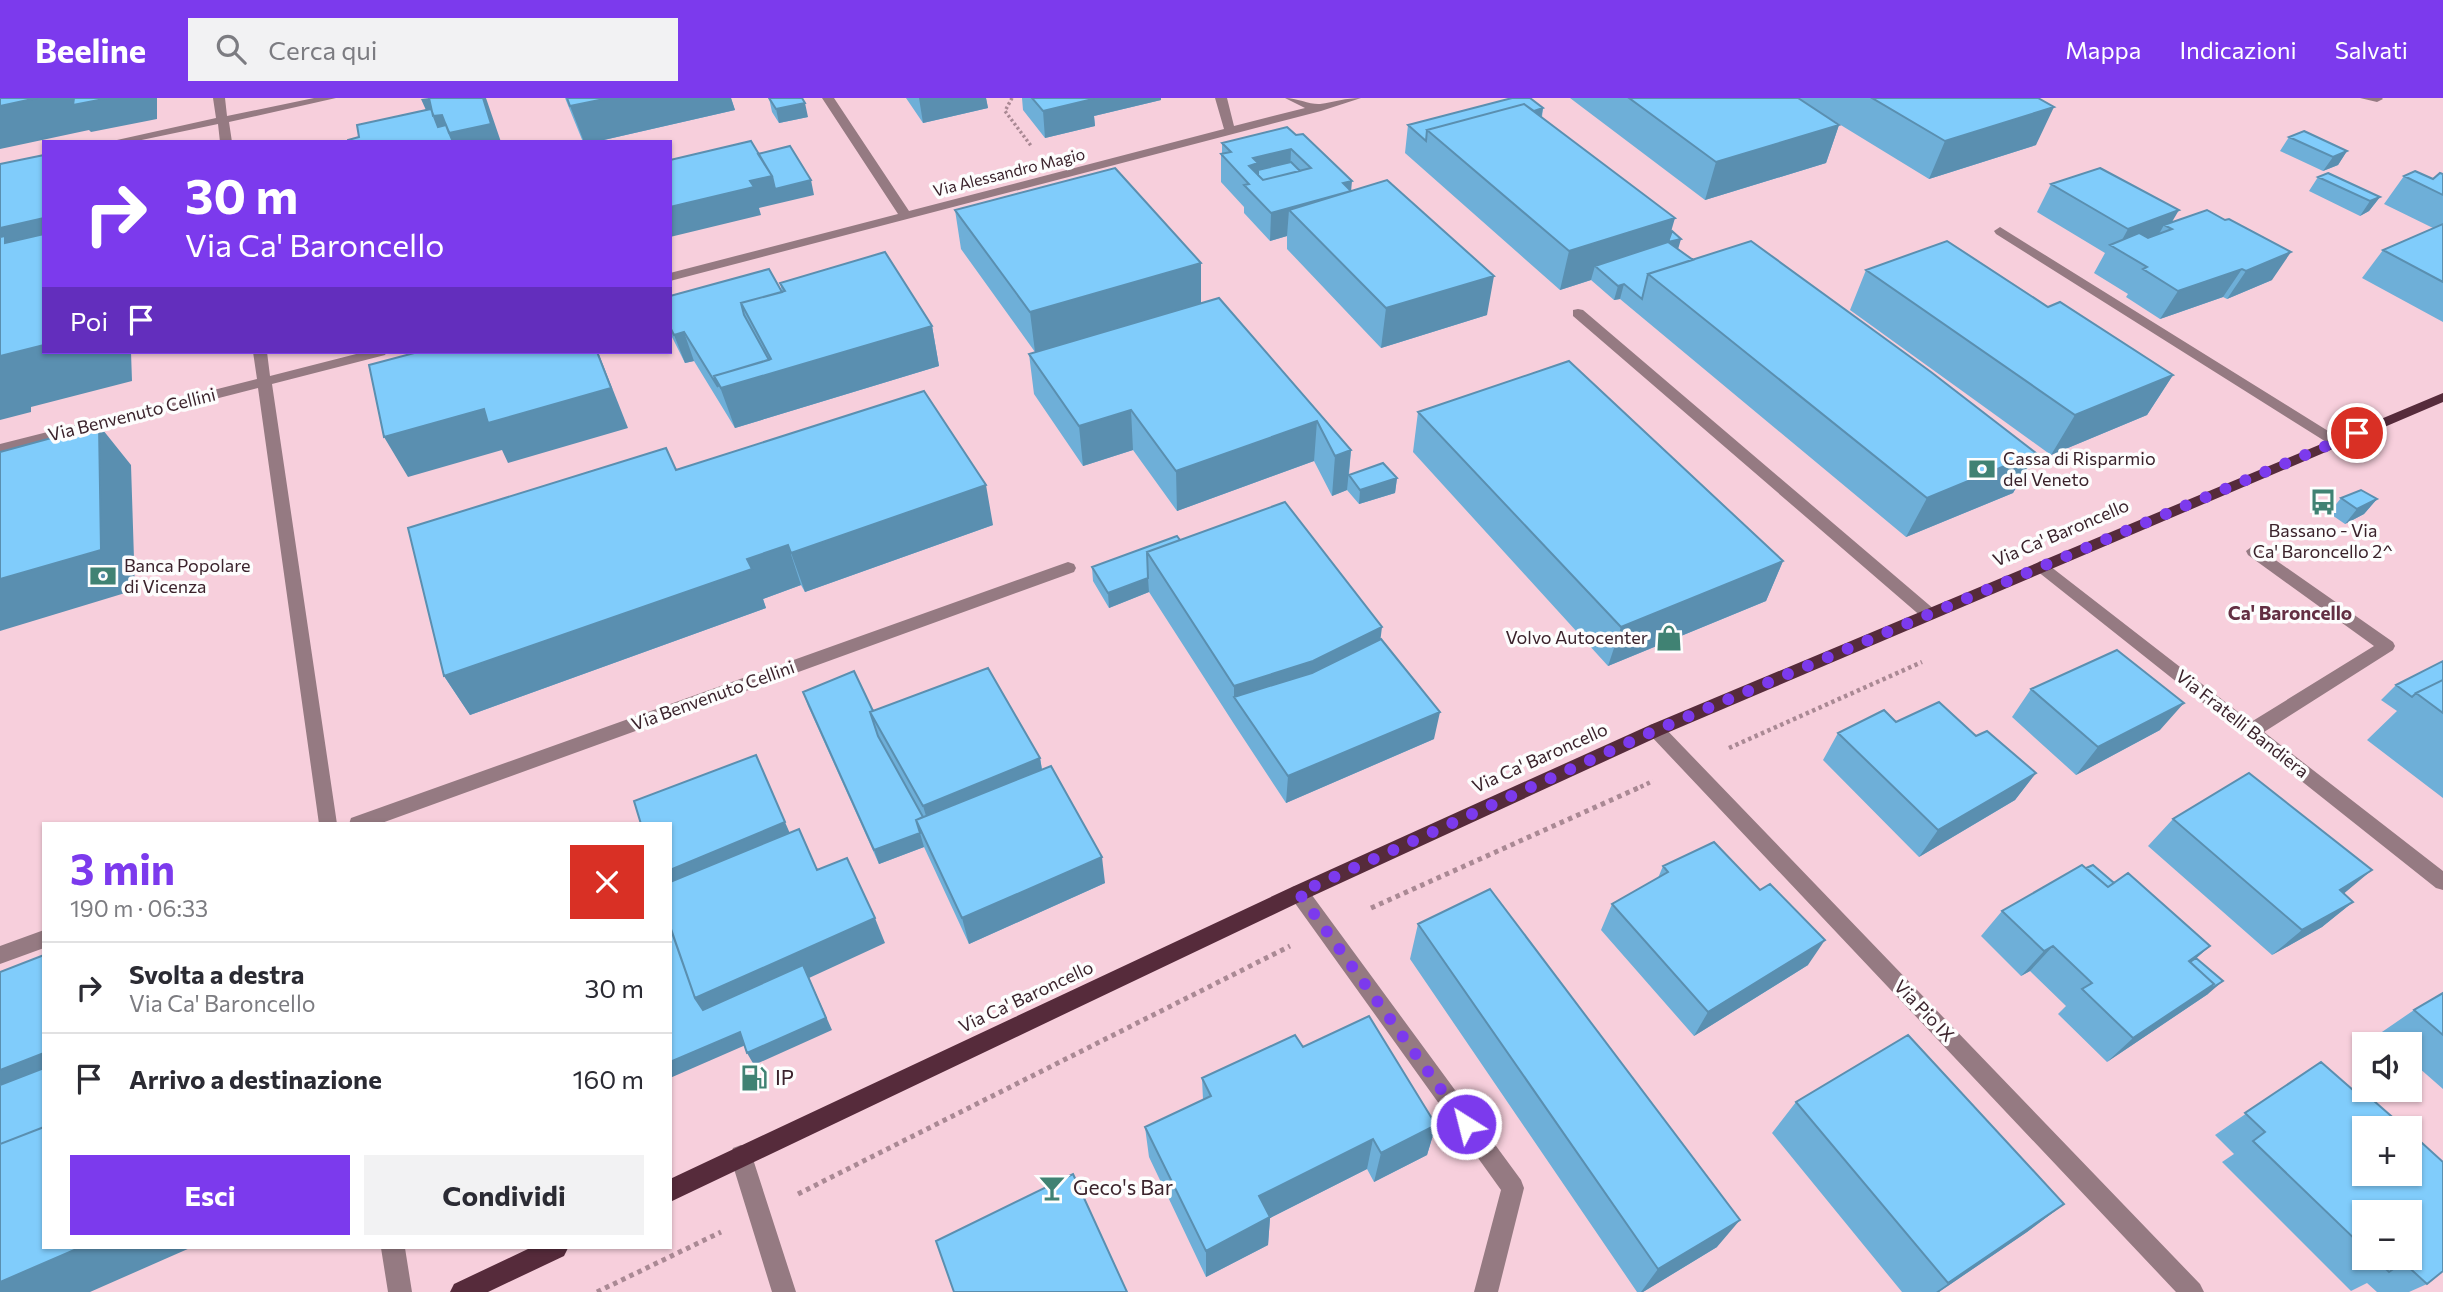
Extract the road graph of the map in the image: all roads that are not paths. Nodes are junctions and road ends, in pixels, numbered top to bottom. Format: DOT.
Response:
graph roads {
  1 [pos="219,98"];
  2 [pos="330,98"];
  3 [pos="828,98"];
  4 [pos="1221,98"];
  5 [pos="1291,98"];
  6 [pos="1355,98"];
  7 [pos="1317,108"];
  8 [pos="222,119"];
  9 [pos="1230,131"];
  10 [pos="123,140"];
  11 [pos="226,140"];
  12 [pos="906,216"];
  13 [pos="2000,231"];
  14 [pos="672,276"];
  15 [pos="1578,313"];
  16 [pos="260,354"];
  17 [pos="372,354"];
  18 [pos="265,382"];
  19 [pos="2443,397"];
  20 [pos="2336,442"];
  21 [pos="0,449"];
  22 [pos="2254,551"];
  23 [pos="2040,567"];
  24 [pos="1068,568"];
  25 [pos="1929,614"];
  26 [pos="1656,730"];
  27 [pos="2251,731"];
  28 [pos="328,822"];
  29 [pos="364,822"];
  30 [pos="2443,882"];
  31 [pos="1299,893"];
  32 [pos="42,940"];
  33 [pos="0,955"];
  34 [pos="741,1156"];
  35 [pos="672,1190"];
  36 [pos="393,1249"];
  37 [pos="554,1249"];
  38 [pos="400,1292"];
  39 [pos="462,1292"];
  40 [pos="784,1292"];
  41 [pos="1486,1292"];
  42 [pos="2192,1292"];
  1 -- 8 [label="street"];
  2 -- 8 [label="street"];
  3 -- 12 [label="street"];
  4 -- 9 [label="street"];
  5 -- 7 [label="street"];
  6 -- 7 [label="street, Via Alessandro Magio"];
  7 -- 9 [label="street, Via Alessandro Magio"];
  8 -- 10 [label="street"];
  8 -- 11 [label="street"];
  9 -- 12 [label="street, Via Alessandro Magio"];
  12 -- 14 [label="street, Via Alessandro Magio"];
  13 -- 20 [label="street"];
  15 -- 25 [label="street"];
  16 -- 18 [label="street"];
  17 -- 18 [label="street"];
  18 -- 21 [label="street, Via Benvenuto Cellini"];
  18 -- 28 [label="street"];
  19 -- 20 [label="main road, Via Ca' Baroncello"];
  20 -- 23 [label="main road, Via Ca' Baroncello"];
  22 -- 27 [label="street"];
  23 -- 25 [label="main road, Via Ca' Baroncello"];
  23 -- 27 [label="street, Via Fratelli Bandiera"];
  24 -- 29 [label="street, Via Benvenuto Cellini"];
  25 -- 26 [label="main road, Via Ca' Baroncello"];
  26 -- 31 [label="main road, Via Ca' Baroncello"];
  26 -- 42 [label="street, Via Pio IX"];
  27 -- 30 [label="street, Via Fratelli Bandiera"];
  31 -- 34 [label="main road, Via Ca' Baroncello"];
  31 -- 41 [label="street"];
  32 -- 33 [label="street"];
  34 -- 35 [label="main road, Via Ca' Baroncello"];
  34 -- 40 [label="street"];
  36 -- 38 [label="street"];
  37 -- 39 [label="main road"];
}
